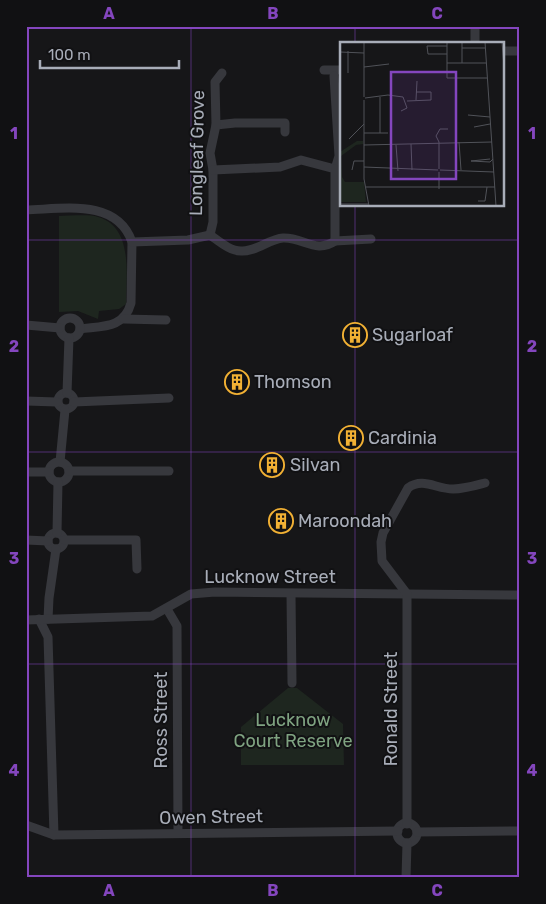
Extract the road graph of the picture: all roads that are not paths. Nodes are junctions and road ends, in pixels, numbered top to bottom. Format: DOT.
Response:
graph roads {
  1 [pos="475,26"];
  2 [pos="475,42"];
  3 [pos="504,51"];
  4 [pos="520,51"];
  5 [pos="222,73"];
  6 [pos="339,73"];
  7 [pos="216,126"];
  8 [pos="286,132"];
  9 [pos="335,169"];
  10 [pos="213,170"];
  11 [pos="26,210"];
  12 [pos="210,235"];
  13 [pos="371,239"];
  14 [pos="336,241"];
  15 [pos="132,242"];
  16 [pos="124,318"];
  17 [pos="166,320"];
  18 [pos="26,325"];
  19 [pos="60,328"];
  20 [pos="80,329"];
  21 [pos="69,338"];
  22 [pos="67,393"];
  23 [pos="169,398"];
  24 [pos="26,401"];
  25 [pos="57,402"];
  26 [pos="74,402"];
  27 [pos="66,410"];
  28 [pos="60,462"];
  29 [pos="69,471"];
  30 [pos="169,471"];
  31 [pos="26,472"];
  32 [pos="50,472"];
  33 [pos="58,482"];
  34 [pos="485,483"];
  35 [pos="57,532"];
  36 [pos="26,540"];
  37 [pos="65,540"];
  38 [pos="48,541"];
  39 [pos="56,549"];
  40 [pos="137,569"];
  41 [pos="291,594"];
  42 [pos="407,594"];
  43 [pos="520,595"];
  44 [pos="167,609"];
  45 [pos="39,619"];
  46 [pos="48,619"];
  47 [pos="26,620"];
  48 [pos="292,683"];
  49 [pos="407,824"];
  50 [pos="26,825"];
  51 [pos="398,831"];
  52 [pos="520,831"];
  53 [pos="417,832"];
  54 [pos="178,833"];
  55 [pos="54,835"];
  56 [pos="407,843"];
  57 [pos="406,878"];
  1 -- 2 [label="street"];
  3 -- 4 [label="street"];
  5 -- 7 [label="street, Longleaf Grove"];
  6 -- 9 [label="street"];
  7 -- 8 [label="street"];
  7 -- 10 [label="street, Longleaf Grove"];
  9 -- 10 [label="street"];
  9 -- 14 [label="street"];
  10 -- 12 [label="street, Longleaf Grove"];
  11 -- 15 [label="street"];
  12 -- 14 [label="street"];
  12 -- 15 [label="street"];
  13 -- 14 [label="street"];
  15 -- 16 [label="street"];
  16 -- 17 [label="street"];
  16 -- 20 [label="street"];
  18 -- 19 [label="street"];
  19 -- 20 [label="street"];
  19 -- 21 [label="street"];
  20 -- 21 [label="street"];
  21 -- 22 [label="street"];
  22 -- 25 [label="street"];
  22 -- 26 [label="street"];
  23 -- 26 [label="street"];
  24 -- 25 [label="street"];
  25 -- 27 [label="street"];
  26 -- 27 [label="street"];
  27 -- 28 [label="street"];
  28 -- 29 [label="street"];
  28 -- 32 [label="street"];
  29 -- 30 [label="street"];
  29 -- 33 [label="street"];
  31 -- 32 [label="street"];
  32 -- 33 [label="street"];
  33 -- 35 [label="street"];
  34 -- 42 [label="street"];
  35 -- 37 [label="street"];
  35 -- 38 [label="street"];
  36 -- 38 [label="street"];
  37 -- 39 [label="street"];
  37 -- 40 [label="street"];
  38 -- 39 [label="street"];
  39 -- 46 [label="street"];
  41 -- 42 [label="street, Lucknow Street"];
  41 -- 44 [label="street, Lucknow Street"];
  41 -- 48 [label="street"];
  42 -- 43 [label="street, Lucknow Street"];
  42 -- 49 [label="street, Ronald Street"];
  44 -- 46 [label="street, Lucknow Street"];
  44 -- 54 [label="street, Ross Street"];
  45 -- 46 [label="street, Lucknow Street"];
  45 -- 47 [label="street, Lucknow Street"];
  45 -- 55 [label="street"];
  49 -- 51 [label="street"];
  49 -- 53 [label="street"];
  50 -- 55 [label="street, Owen Street"];
  51 -- 54 [label="street, Owen Street"];
  51 -- 56 [label="street"];
  52 -- 53 [label="street"];
  53 -- 56 [label="street"];
  54 -- 55 [label="street, Owen Street"];
  56 -- 57 [label="street"];
}
